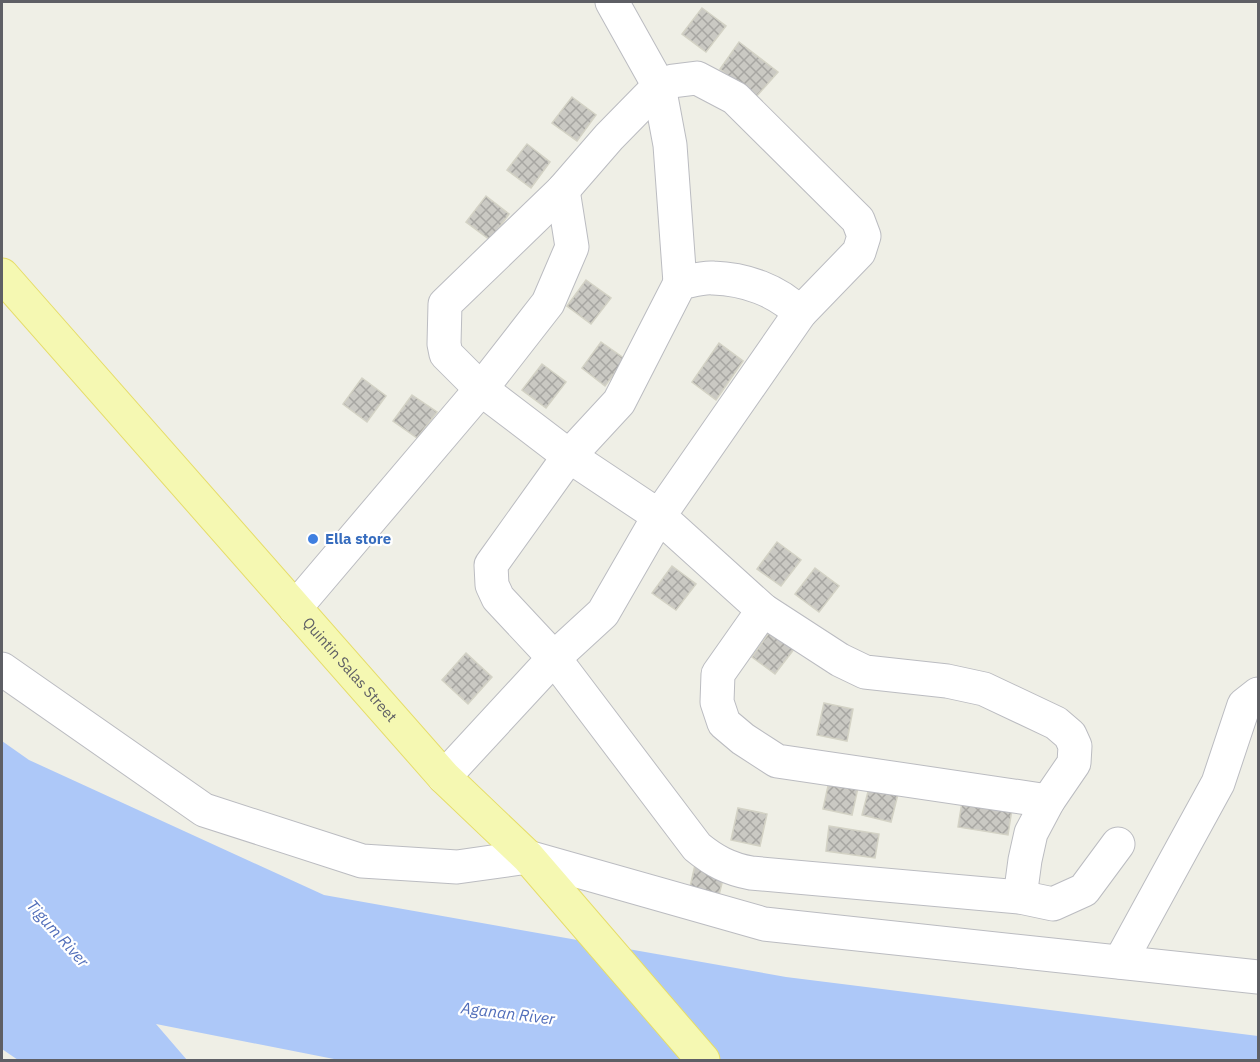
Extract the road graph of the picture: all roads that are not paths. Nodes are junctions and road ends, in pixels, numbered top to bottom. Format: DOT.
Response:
graph roads {
  1 [pos="612,2"];
  2 [pos="659,86"];
  3 [pos="563,190"];
  4 [pos="2,275"];
  5 [pos="680,283"];
  6 [pos="800,313"];
  7 [pos="482,389"];
  8 [pos="569,456"];
  9 [pos="659,516"];
  10 [pos="295,608"];
  11 [pos="763,610"];
  12 [pos="554,658"];
  13 [pos="2,669"];
  14 [pos="1258,694"];
  15 [pos="444,777"];
  16 [pos="1048,801"];
  17 [pos="1118,843"];
  18 [pos="528,857"];
  19 [pos="1020,897"];
  20 [pos="1120,962"];
  21 [pos="1258,977"];
  22 [pos="703,1060"];
  1 -- 2 [label="street"];
  2 -- 3 [label="street"];
  2 -- 5 [label="street"];
  2 -- 6 [label="street"];
  3 -- 7 [label="street"];
  3 -- 7 [label="street"];
  4 -- 10 [label="main road, Quintin Salas Street"];
  5 -- 6 [label="street"];
  5 -- 8 [label="street"];
  6 -- 9 [label="street"];
  7 -- 8 [label="street"];
  7 -- 10 [label="street"];
  8 -- 9 [label="street"];
  8 -- 12 [label="street"];
  9 -- 11 [label="street"];
  9 -- 12 [label="street"];
  10 -- 15 [label="main road, Quintin Salas Street"];
  11 -- 16 [label="street"];
  11 -- 16 [label="street"];
  12 -- 15 [label="street"];
  12 -- 19 [label="street"];
  13 -- 18 [label="street"];
  14 -- 20 [label="street"];
  15 -- 18 [label="main road, Quintin Salas Street"];
  16 -- 19 [label="street"];
  17 -- 19 [label="street"];
  18 -- 20 [label="street"];
  18 -- 22 [label="main road, Quintin Salas Street"];
  20 -- 21 [label="street"];
}
